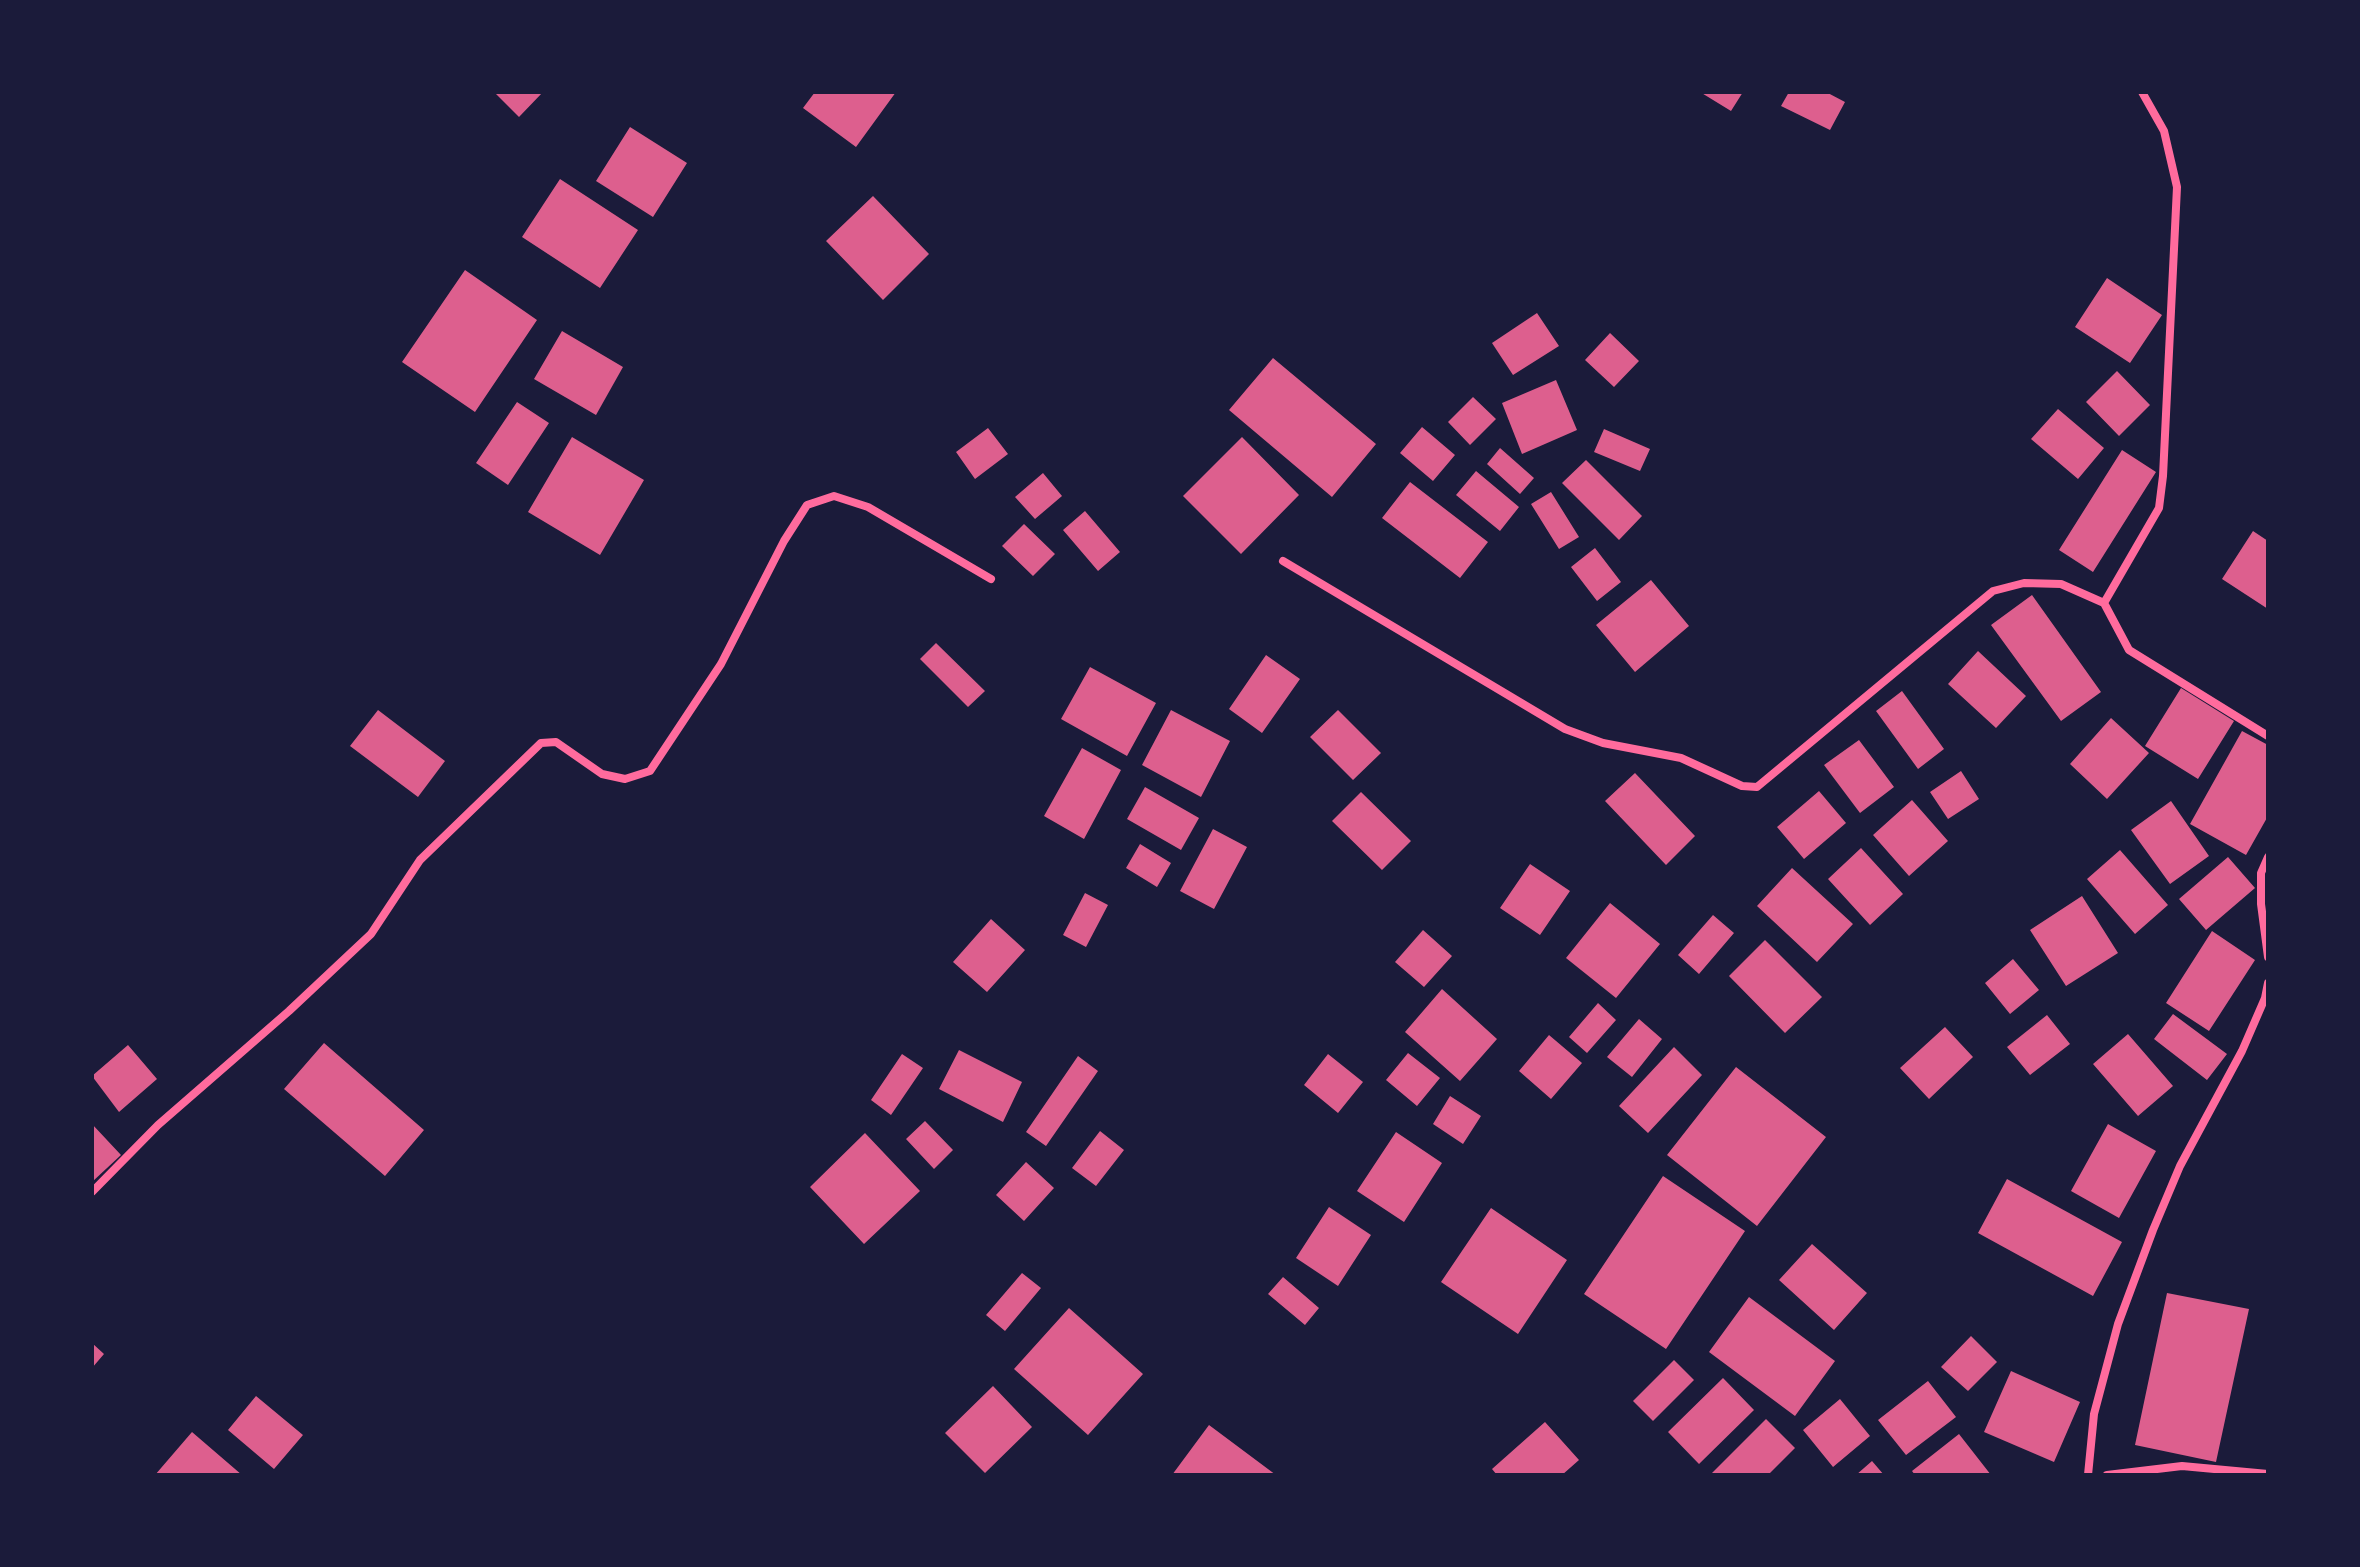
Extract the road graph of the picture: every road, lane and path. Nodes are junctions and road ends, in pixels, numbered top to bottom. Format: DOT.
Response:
graph roads {
  1 [pos="2142,92"];
  2 [pos="1283,561"];
  3 [pos="991,579"];
  4 [pos="2104,603"];
  5 [pos="2268,736"];
  6 [pos="2268,857"];
  7 [pos="2268,957"];
  8 [pos="2268,983"];
  9 [pos="92,1192"];
  10 [pos="2268,1474"];
  11 [pos="2088,1475"];
  12 [pos="2107,1475"];
  1 -- 4 [label="street"];
  2 -- 4 [label="street"];
  3 -- 9 [label="street"];
  4 -- 5 [label="street"];
  6 -- 7 [label="street"];
  8 -- 11 [label="street"];
  10 -- 12 [label="street"];
}
